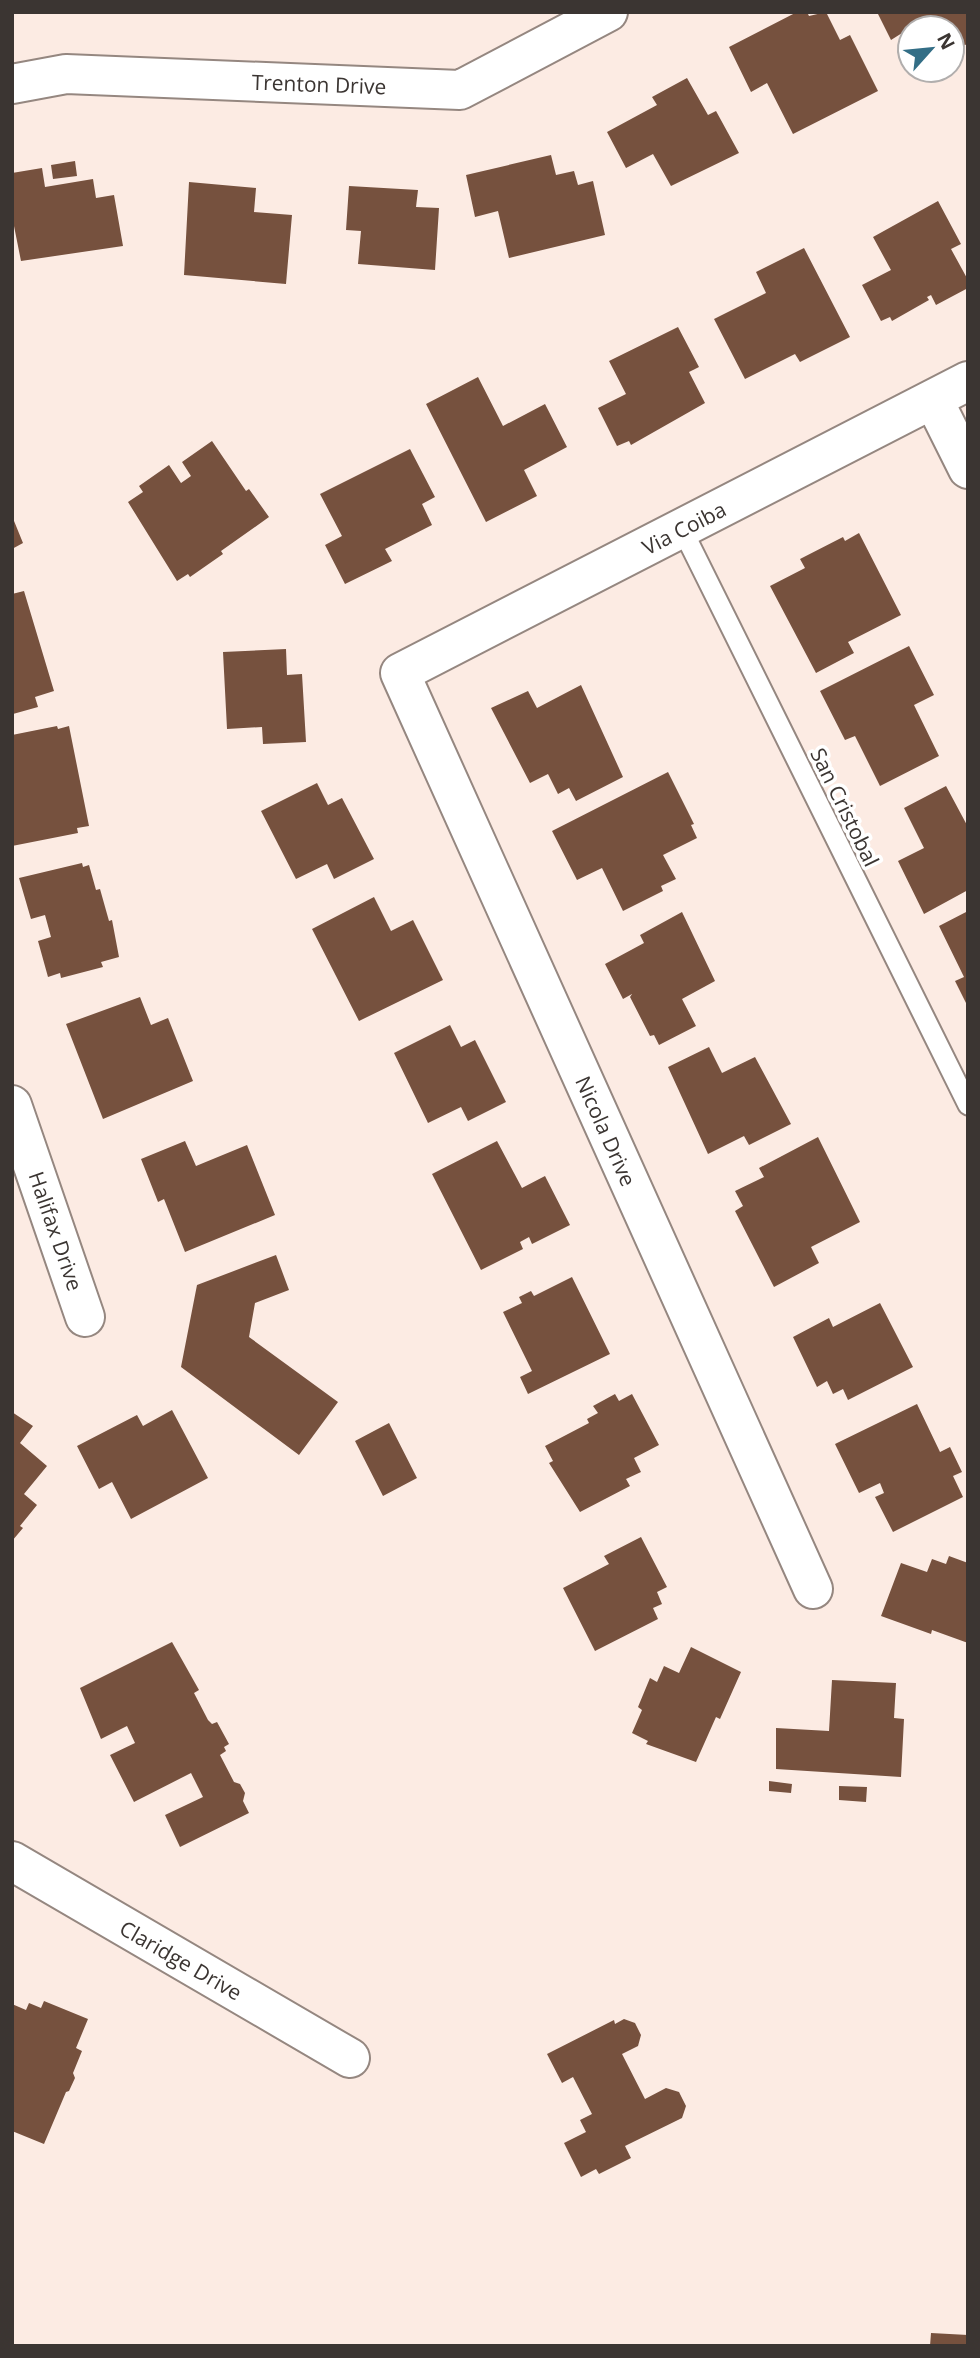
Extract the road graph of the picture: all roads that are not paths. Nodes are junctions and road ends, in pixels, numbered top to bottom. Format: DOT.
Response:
graph roads {
  1 [pos="608,12"];
  2 [pos="12,84"];
  3 [pos="968,382"];
  4 [pos="934,401"];
  5 [pos="968,469"];
  6 [pos="682,529"];
  7 [pos="400,673"];
  8 [pos="12,1105"];
  9 [pos="968,1105"];
  10 [pos="85,1317"];
  11 [pos="813,1589"];
  12 [pos="12,1861"];
  13 [pos="351,2058"];
  1 -- 2 [label="street, Trenton Drive"];
  3 -- 4 [label="street, Via Coiba"];
  4 -- 5 [label="street"];
  4 -- 6 [label="street, Via Coiba"];
  6 -- 7 [label="street, Via Coiba"];
  6 -- 9 [label="lane, San Cristobal"];
  7 -- 11 [label="street, Nicola Drive"];
  8 -- 10 [label="street, Halifax Drive"];
  12 -- 13 [label="street, Claridge Drive"];
}
